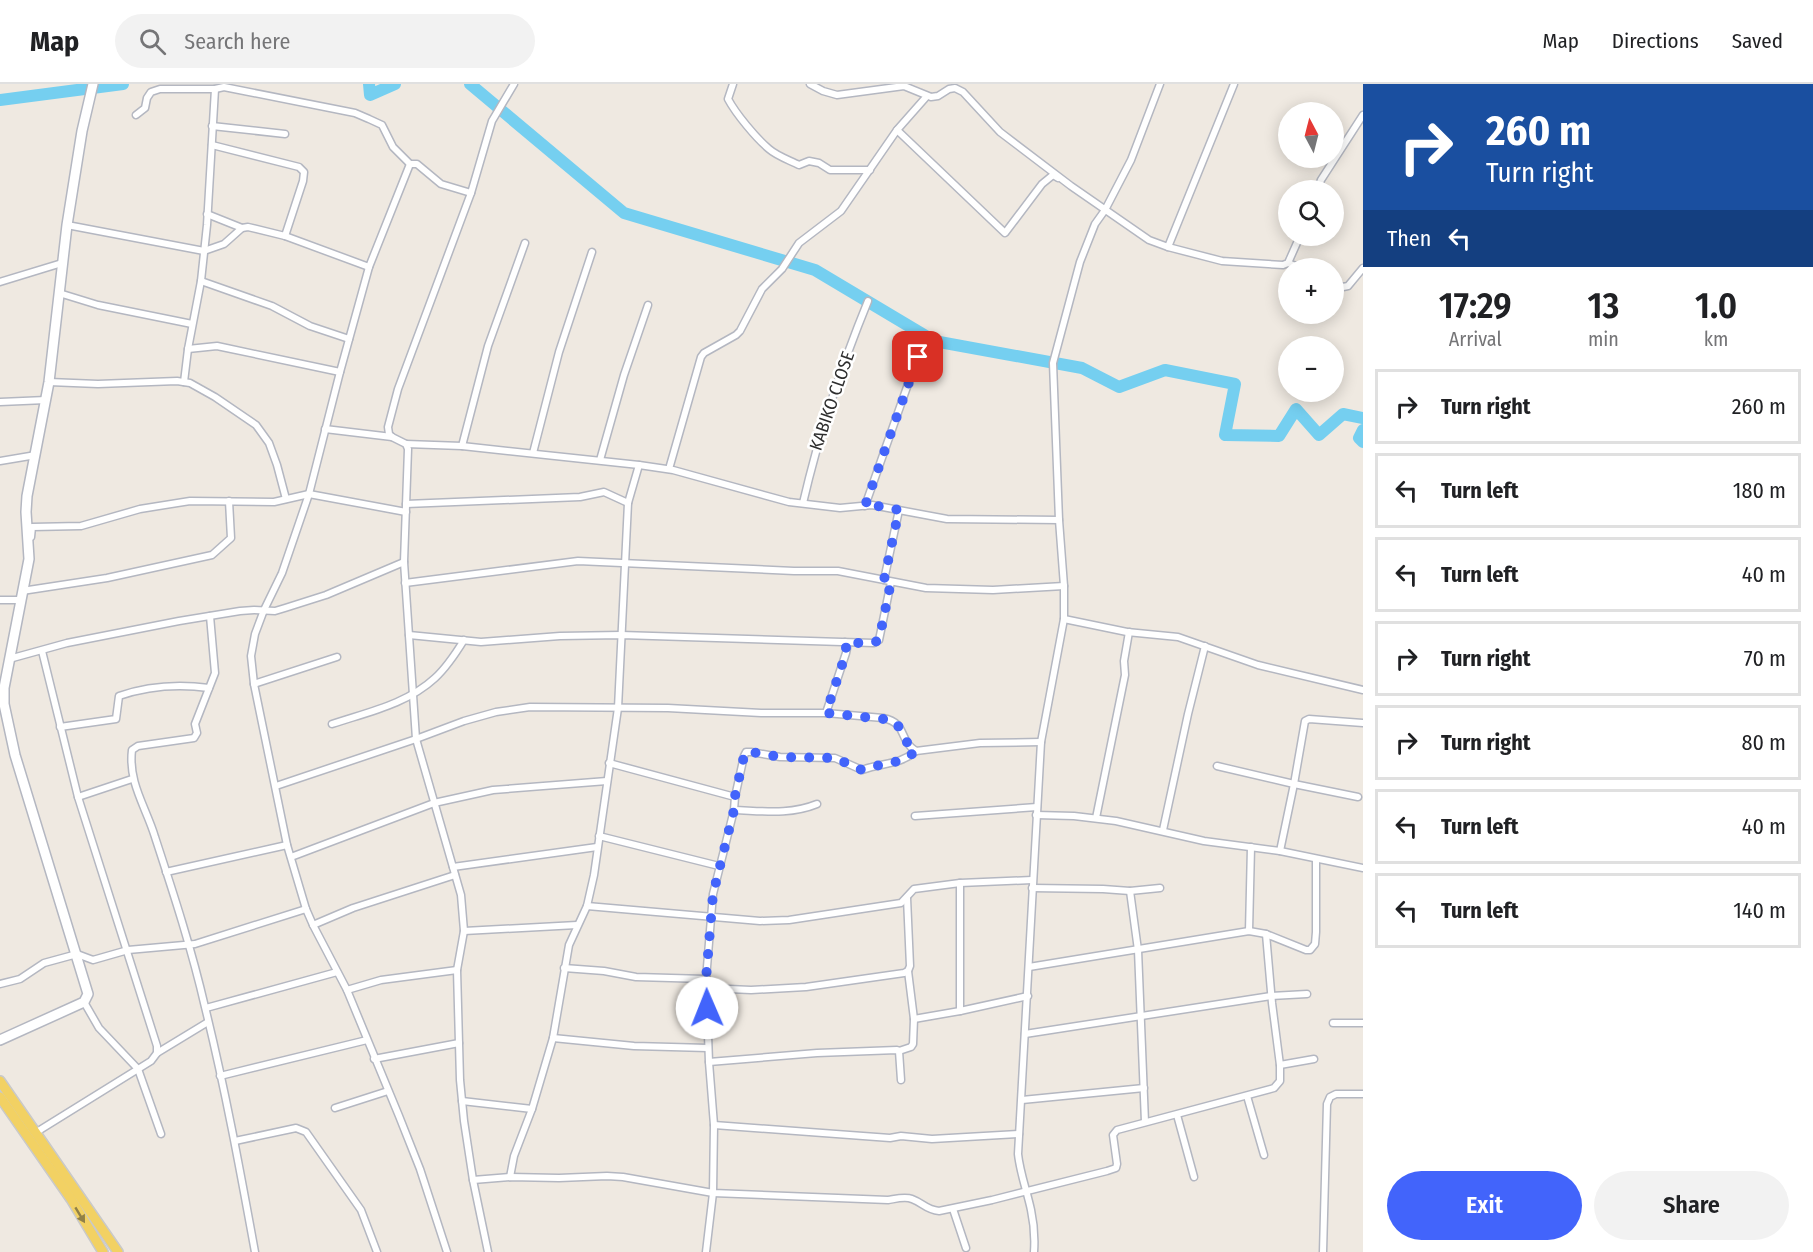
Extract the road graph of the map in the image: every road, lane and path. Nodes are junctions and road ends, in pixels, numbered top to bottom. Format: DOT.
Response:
graph roads {
  1 [pos="93,84"];
  2 [pos="514,84"];
  3 [pos="733,84"];
  4 [pos="810,84"];
  5 [pos="970,84"];
  6 [pos="1160,84"];
  7 [pos="1233,84"];
  8 [pos="214,89"];
  9 [pos="963,92"];
  10 [pos="927,96"];
  11 [pos="136,115"];
  12 [pos="1363,115"];
  13 [pos="212,126"];
  14 [pos="897,130"];
  15 [pos="285,134"];
  16 [pos="212,145"];
  17 [pos="410,164"];
  18 [pos="870,170"];
  19 [pos="1321,180"];
  20 [pos="1071,186"];
  21 [pos="471,193"];
  22 [pos="1105,210"];
  23 [pos="207,214"];
  24 [pos="67,225"];
  25 [pos="242,228"];
  26 [pos="285,236"];
  27 [pos="525,243"];
  28 [pos="1168,247"];
  29 [pos="204,251"];
  30 [pos="592,252"];
  31 [pos="62,263"];
  32 [pos="1278,265"];
  33 [pos="369,267"];
  34 [pos="1363,268"];
  35 [pos="201,281"];
  36 [pos="0,282"];
  37 [pos="1344,287"];
  38 [pos="59,293"];
  39 [pos="868,301"];
  40 [pos="648,305"];
  41 [pos="192,324"];
  42 [pos="925,336"];
  43 [pos="349,339"];
  44 [pos="188,349"];
  45 [pos="340,372"];
  46 [pos="50,382"];
  47 [pos="184,382"];
  48 [pos="46,400"];
  49 [pos="0,402"];
  50 [pos="326,429"];
  51 [pos="392,437"];
  52 [pos="406,444"];
  53 [pos="462,446"];
  54 [pos="533,453"];
  55 [pos="36,454"];
  56 [pos="600,460"];
  57 [pos="0,461"];
  58 [pos="639,465"];
  59 [pos="669,469"];
  60 [pos="309,494"];
  61 [pos="286,499"];
  62 [pos="229,501"];
  63 [pos="628,503"];
  64 [pos="803,503"];
  65 [pos="406,504"];
  66 [pos="865,506"];
  67 [pos="899,510"];
  68 [pos="406,512"];
  69 [pos="1059,520"];
  70 [pos="29,559"];
  71 [pos="404,562"];
  72 [pos="624,563"];
  73 [pos="888,581"];
  74 [pos="405,583"];
  75 [pos="1064,586"];
  76 [pos="21,595"];
  77 [pos="0,600"];
  78 [pos="264,610"];
  79 [pos="210,616"];
  80 [pos="1064,619"];
  81 [pos="1129,632"];
  82 [pos="409,635"];
  83 [pos="621,635"];
  84 [pos="464,640"];
  85 [pos="846,642"];
  86 [pos="1205,646"];
  87 [pos="42,651"];
  88 [pos="337,657"];
  89 [pos="9,659"];
  90 [pos="254,684"];
  91 [pos="209,688"];
  92 [pos="1363,690"];
  93 [pos="412,694"];
  94 [pos="2,705"];
  95 [pos="618,708"];
  96 [pos="826,713"];
  97 [pos="1363,723"];
  98 [pos="332,724"];
  99 [pos="60,727"];
  100 [pos="416,739"];
  101 [pos="1041,742"];
  102 [pos="916,751"];
  103 [pos="609,764"];
  104 [pos="1217,765"];
  105 [pos="132,779"];
  106 [pos="607,781"];
  107 [pos="1294,784"];
  108 [pos="276,786"];
  109 [pos="78,796"];
  110 [pos="735,796"];
  111 [pos="1358,797"];
  112 [pos="434,803"];
  113 [pos="817,804"];
  114 [pos="734,810"];
  115 [pos="1036,811"];
  116 [pos="915,816"];
  117 [pos="1096,818"];
  118 [pos="1163,830"];
  119 [pos="599,836"];
  120 [pos="287,845"];
  121 [pos="597,847"];
  122 [pos="1251,847"];
  123 [pos="1280,851"];
  124 [pos="291,857"];
  125 [pos="1316,859"];
  126 [pos="720,866"];
  127 [pos="453,867"];
  128 [pos="1363,868"];
  129 [pos="166,872"];
  130 [pos="455,875"];
  131 [pos="1032,880"];
  132 [pos="960,883"];
  133 [pos="1032,888"];
  134 [pos="1160,888"];
  135 [pos="1130,891"];
  136 [pos="907,898"];
  137 [pos="587,906"];
  138 [pos="306,909"];
  139 [pos="711,917"];
  140 [pos="313,925"];
  141 [pos="577,925"];
  142 [pos="465,931"];
  143 [pos="1249,932"];
  144 [pos="1266,934"];
  145 [pos="187,944"];
  146 [pos="128,950"];
  147 [pos="1138,950"];
  148 [pos="77,954"];
  149 [pos="564,968"];
  150 [pos="1029,968"];
  151 [pos="457,970"];
  152 [pos="908,971"];
  153 [pos="337,972"];
  154 [pos="706,979"];
  155 [pos="0,984"];
  156 [pos="706,988"];
  157 [pos="347,990"];
  158 [pos="1307,994"];
  159 [pos="1028,996"];
  160 [pos="1271,996"];
  161 [pos="84,1002"];
  162 [pos="206,1008"];
  163 [pos="960,1011"];
  164 [pos="1142,1016"];
  165 [pos="914,1019"];
  166 [pos="208,1023"];
  167 [pos="1334,1023"];
  168 [pos="1363,1023"];
  169 [pos="1025,1034"];
  170 [pos="553,1038"];
  171 [pos="0,1040"];
  172 [pos="367,1040"];
  173 [pos="459,1043"];
  174 [pos="708,1048"];
  175 [pos="899,1051"];
  176 [pos="157,1053"];
  177 [pos="374,1059"];
  178 [pos="1314,1059"];
  179 [pos="709,1062"];
  180 [pos="1280,1065"];
  181 [pos="138,1069"];
  182 [pos="220,1076"];
  183 [pos="901,1080"];
  184 [pos="0,1082"];
  185 [pos="1144,1088"];
  186 [pos="388,1090"];
  187 [pos="1363,1094"];
  188 [pos="1247,1096"];
  189 [pos="0,1097"];
  190 [pos="1022,1100"];
  191 [pos="462,1101"];
  192 [pos="335,1108"];
  193 [pos="532,1109"];
  194 [pos="1177,1114"];
  195 [pos="1145,1122"];
  196 [pos="714,1125"];
  197 [pos="35,1132"];
  198 [pos="161,1134"];
  199 [pos="1019,1134"];
  200 [pos="235,1141"];
  201 [pos="1264,1155"];
  202 [pos="510,1177"];
  203 [pos="1194,1177"];
  204 [pos="473,1180"];
  205 [pos="1026,1190"];
  206 [pos="713,1192"];
  207 [pos="953,1209"];
  208 [pos="966,1248"];
  209 [pos="103,1252"];
  210 [pos="118,1252"];
  211 [pos="255,1252"];
  212 [pos="377,1252"];
  213 [pos="447,1252"];
  214 [pos="488,1252"];
  215 [pos="706,1252"];
  216 [pos="1034,1252"];
  217 [pos="1323,1252"];
  1 -- 24 [label="street"];
  2 -- 21 [label="street"];
  3 -- 18 [label="street"];
  4 -- 10 [label="street"];
  5 -- 9 [label="street"];
  6 -- 22 [label="street"];
  7 -- 28 [label="street"];
  8 -- 11 [label="street"];
  8 -- 13 [label="street"];
  8 -- 17 [label="street"];
  9 -- 10 [label="street"];
  9 -- 20 [label="street"];
  10 -- 14 [label="street"];
  12 -- 19 [label="street"];
  13 -- 15 [label="street"];
  13 -- 16 [label="street"];
  14 -- 18 [label="street"];
  14 -- 20 [label="street"];
  16 -- 23 [label="street"];
  16 -- 26 [label="street"];
  17 -- 21 [label="street"];
  17 -- 33 [label="street"];
  18 -- 59 [label="street"];
  20 -- 22 [label="street"];
  21 -- 51 [label="street"];
  22 -- 28 [label="street"];
  22 -- 69 [label="street"];
  23 -- 25 [label="street"];
  23 -- 29 [label="street"];
  24 -- 29 [label="street"];
  24 -- 31 [label="street"];
  25 -- 26 [label="street"];
  25 -- 29 [label="street"];
  26 -- 33 [label="street"];
  27 -- 53 [label="street"];
  28 -- 32 [label="street"];
  29 -- 35 [label="street"];
  30 -- 54 [label="street"];
  31 -- 36 [label="street"];
  31 -- 38 [label="street"];
  33 -- 43 [label="street"];
  34 -- 37 [label="street"];
  35 -- 41 [label="street"];
  35 -- 43 [label="street"];
  38 -- 41 [label="street"];
  38 -- 46 [label="street"];
  39 -- 64 [label="street, KABIKO CLOSE"];
  40 -- 56 [label="street"];
  41 -- 44 [label="street"];
  42 -- 66 [label="street"];
  43 -- 45 [label="street"];
  44 -- 45 [label="street"];
  44 -- 47 [label="street"];
  45 -- 50 [label="street"];
  46 -- 47 [label="street"];
  46 -- 48 [label="street"];
  47 -- 61 [label="street"];
  48 -- 49 [label="street"];
  48 -- 55 [label="street"];
  50 -- 51 [label="street"];
  50 -- 60 [label="street"];
  51 -- 52 [label="street"];
  52 -- 53 [label="street"];
  52 -- 65 [label="street"];
  53 -- 54 [label="street"];
  54 -- 56 [label="street"];
  55 -- 57 [label="street"];
  55 -- 70 [label="street"];
  56 -- 58 [label="street"];
  58 -- 59 [label="street"];
  58 -- 63 [label="street"];
  59 -- 64 [label="street"];
  60 -- 61 [label="street"];
  60 -- 68 [label="street"];
  60 -- 78 [label="street"];
  61 -- 62 [label="street"];
  62 -- 70 [label="street"];
  62 -- 76 [label="street"];
  63 -- 65 [label="street"];
  63 -- 72 [label="street"];
  64 -- 66 [label="street"];
  65 -- 68 [label="street"];
  66 -- 67 [label="street"];
  67 -- 69 [label="street"];
  67 -- 73 [label="street"];
  68 -- 71 [label="street"];
  69 -- 75 [label="street"];
  70 -- 76 [label="street"];
  71 -- 74 [label="street"];
  71 -- 78 [label="street"];
  72 -- 73 [label="street"];
  72 -- 74 [label="street"];
  72 -- 83 [label="street"];
  73 -- 75 [label="street"];
  73 -- 85 [label="street"];
  74 -- 82 [label="street"];
  75 -- 80 [label="street"];
  76 -- 77 [label="street"];
  76 -- 89 [label="street"];
  78 -- 79 [label="street"];
  78 -- 90 [label="street"];
  79 -- 87 [label="street"];
  79 -- 91 [label="street"];
  80 -- 81 [label="street"];
  80 -- 101 [label="street"];
  81 -- 86 [label="street"];
  81 -- 117 [label="street"];
  82 -- 84 [label="street"];
  82 -- 93 [label="street"];
  83 -- 84 [label="street"];
  83 -- 85 [label="street"];
  83 -- 95 [label="street"];
  84 -- 93 [label="street"];
  85 -- 96 [label="street"];
  86 -- 92 [label="street"];
  86 -- 118 [label="street"];
  87 -- 89 [label="street"];
  87 -- 99 [label="street"];
  88 -- 90 [label="street"];
  89 -- 94 [label="street"];
  90 -- 108 [label="street"];
  91 -- 99 [label="street"];
  91 -- 105 [label="street"];
  93 -- 98 [label="street"];
  93 -- 100 [label="street"];
  94 -- 148 [label="street"];
  95 -- 96 [label="street"];
  95 -- 100 [label="street"];
  95 -- 103 [label="street"];
  96 -- 102 [label="street"];
  97 -- 107 [label="street"];
  99 -- 109 [label="street"];
  100 -- 108 [label="street"];
  100 -- 112 [label="street"];
  101 -- 102 [label="street"];
  101 -- 115 [label="street"];
  102 -- 110 [label="street"];
  103 -- 106 [label="street"];
  103 -- 110 [label="street"];
  104 -- 107 [label="street"];
  105 -- 109 [label="street"];
  105 -- 129 [label="street"];
  106 -- 112 [label="street"];
  106 -- 119 [label="street"];
  107 -- 111 [label="street"];
  107 -- 123 [label="street"];
  108 -- 120 [label="street"];
  109 -- 146 [label="street"];
  110 -- 114 [label="street"];
  112 -- 124 [label="street"];
  112 -- 127 [label="street"];
  113 -- 114 [label="street"];
  114 -- 126 [label="street"];
  115 -- 116 [label="street"];
  115 -- 117 [label="street"];
  115 -- 131 [label="street"];
  117 -- 118 [label="street"];
  118 -- 122 [label="street"];
  119 -- 121 [label="street"];
  119 -- 126 [label="street"];
  120 -- 124 [label="street"];
  120 -- 129 [label="street"];
  121 -- 127 [label="street"];
  121 -- 137 [label="street"];
  122 -- 123 [label="street"];
  122 -- 143 [label="street"];
  123 -- 125 [label="street"];
  124 -- 138 [label="street"];
  125 -- 128 [label="street"];
  125 -- 144 [label="street"];
  126 -- 139 [label="street"];
  127 -- 130 [label="street"];
  129 -- 145 [label="street"];
  130 -- 140 [label="street"];
  130 -- 142 [label="street"];
  131 -- 132 [label="street"];
  131 -- 133 [label="street"];
  132 -- 136 [label="street"];
  132 -- 163 [label="street"];
  133 -- 135 [label="street"];
  133 -- 150 [label="street"];
  134 -- 135 [label="street"];
  135 -- 147 [label="street"];
  136 -- 139 [label="street"];
  136 -- 152 [label="street"];
  137 -- 139 [label="street"];
  137 -- 141 [label="street"];
  138 -- 140 [label="street"];
  138 -- 145 [label="street"];
  139 -- 154 [label="street"];
  140 -- 153 [label="street"];
  141 -- 142 [label="street"];
  141 -- 149 [label="street"];
  142 -- 151 [label="street"];
  143 -- 144 [label="street"];
  143 -- 147 [label="street"];
  144 -- 160 [label="street"];
  145 -- 146 [label="street"];
  145 -- 162 [label="street"];
  146 -- 148 [label="street"];
  146 -- 176 [label="street"];
  147 -- 150 [label="street"];
  147 -- 164 [label="street"];
  148 -- 155 [label="street"];
  148 -- 161 [label="street"];
  149 -- 154 [label="street"];
  149 -- 170 [label="street"];
  150 -- 159 [label="street"];
  151 -- 157 [label="street"];
  151 -- 173 [label="street"];
  152 -- 156 [label="street"];
  152 -- 165 [label="street"];
  153 -- 157 [label="street"];
  153 -- 162 [label="street"];
  154 -- 156 [label="street"];
  156 -- 174 [label="street"];
  157 -- 172 [label="street"];
  158 -- 160 [label="street"];
  159 -- 163 [label="street"];
  159 -- 169 [label="street"];
  160 -- 164 [label="street"];
  160 -- 180 [label="street"];
  161 -- 171 [label="street"];
  161 -- 181 [label="street"];
  162 -- 166 [label="street"];
  163 -- 165 [label="street"];
  164 -- 169 [label="street"];
  164 -- 185 [label="street"];
  165 -- 175 [label="street"];
  166 -- 176 [label="street"];
  166 -- 182 [label="street"];
  167 -- 168 [label="street"];
  169 -- 190 [label="street"];
  170 -- 174 [label="street"];
  170 -- 193 [label="street"];
  172 -- 177 [label="street"];
  172 -- 182 [label="street"];
  173 -- 177 [label="street"];
  173 -- 191 [label="street"];
  174 -- 179 [label="street"];
  175 -- 179 [label="street"];
  175 -- 183 [label="street"];
  176 -- 181 [label="street"];
  177 -- 186 [label="street"];
  178 -- 180 [label="street"];
  179 -- 196 [label="street"];
  180 -- 188 [label="street"];
  181 -- 197 [label="street"];
  181 -- 198 [label="street"];
  182 -- 200 [label="street"];
  184 -- 197 [label="main road"];
  185 -- 190 [label="street"];
  185 -- 195 [label="street"];
  186 -- 192 [label="street"];
  186 -- 213 [label="street"];
  187 -- 217 [label="street"];
  188 -- 194 [label="street"];
  188 -- 201 [label="street"];
  189 -- 209 [label="main road, one-way"];
  190 -- 199 [label="street"];
  191 -- 193 [label="street"];
  191 -- 204 [label="street"];
  193 -- 202 [label="street"];
  194 -- 195 [label="street"];
  194 -- 203 [label="street"];
  195 -- 205 [label="street"];
  196 -- 199 [label="street"];
  196 -- 206 [label="street"];
  197 -- 210 [label="main road"];
  199 -- 205 [label="street"];
  200 -- 211 [label="street"];
  200 -- 212 [label="street"];
  202 -- 204 [label="street"];
  202 -- 206 [label="street"];
  204 -- 214 [label="street"];
  205 -- 207 [label="street"];
  205 -- 216 [label="street"];
  206 -- 207 [label="street"];
  206 -- 215 [label="street"];
  207 -- 208 [label="street"];
}
